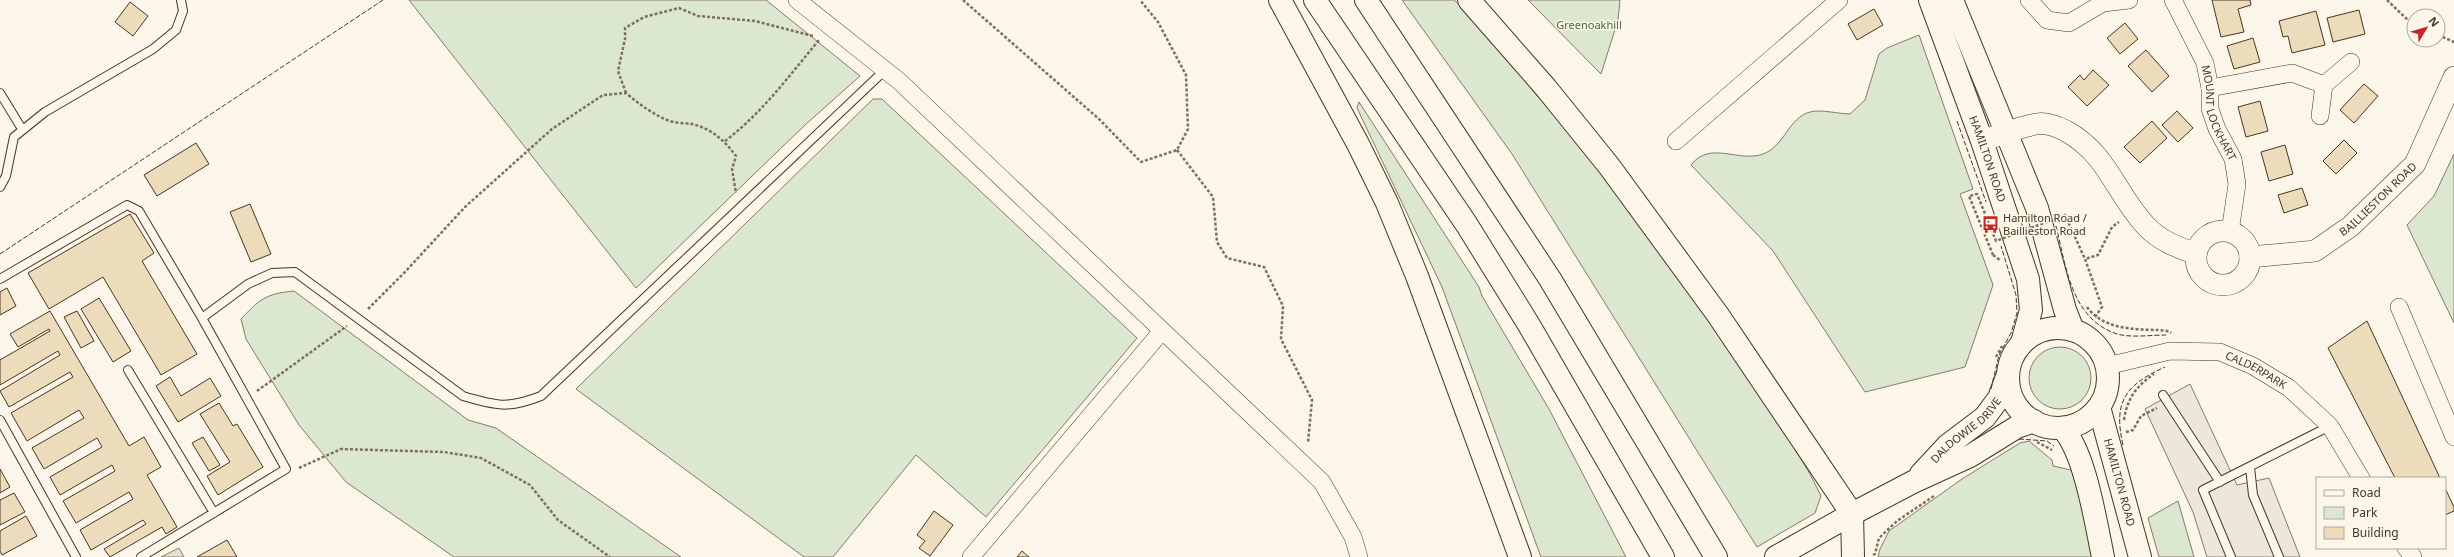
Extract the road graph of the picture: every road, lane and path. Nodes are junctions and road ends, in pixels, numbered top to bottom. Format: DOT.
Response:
graph roads {
  1 [pos="181,0"];
  2 [pos="797,0"];
  3 [pos="963,0"];
  4 [pos="1140,0"];
  5 [pos="1266,0"];
  6 [pos="1280,0"];
  7 [pos="1315,0"];
  8 [pos="1366,0"];
  9 [pos="1469,0"];
  10 [pos="1839,0"];
  11 [pos="1930,0"];
  12 [pos="1952,0"];
  13 [pos="2029,0"];
  14 [pos="2129,0"];
  15 [pos="2173,0"];
  16 [pos="2387,0"];
  17 [pos="2406,18"];
  18 [pos="2351,62"];
  19 [pos="885,70"];
  20 [pos="2454,77"];
  21 [pos="2324,85"];
  22 [pos="2210,88"];
  23 [pos="1329,90"];
  24 [pos="0,93"];
  25 [pos="626,93"];
  26 [pos="2320,116"];
  27 [pos="22,129"];
  28 [pos="2008,133"];
  29 [pos="725,141"];
  30 [pos="1676,141"];
  31 [pos="1982,141"];
  32 [pos="1177,150"];
  33 [pos="0,187"];
  34 [pos="739,209"];
  35 [pos="2134,212"];
  36 [pos="2230,232"];
  37 [pos="2196,254"];
  38 [pos="1993,255"];
  39 [pos="2250,257"];
  40 [pos="2085,259"];
  41 [pos="0,279"];
  42 [pos="2399,306"];
  43 [pos="2096,317"];
  44 [pos="202,318"];
  45 [pos="359,318"];
  46 [pos="2073,330"];
  47 [pos="1162,331"];
  48 [pos="2022,343"];
  49 [pos="2107,366"];
  50 [pos="1604,368"];
  51 [pos="128,370"];
  52 [pos="2008,373"];
  53 [pos="2164,396"];
  54 [pos="248,398"];
  55 [pos="2168,403"];
  56 [pos="2099,407"];
  57 [pos="0,420"];
  58 [pos="2034,421"];
  59 [pos="2330,426"];
  60 [pos="2062,428"];
  61 [pos="2125,433"];
  62 [pos="2454,437"];
  63 [pos="1306,466"];
  64 [pos="2250,467"];
  65 [pos="286,469"];
  66 [pos="2360,477"];
  67 [pos="1913,482"];
  68 [pos="2220,482"];
  69 [pos="1936,495"];
  70 [pos="214,513"];
  71 [pos="1852,514"];
  72 [pos="2407,549"];
  73 [pos="1861,556"];
  74 [pos="76,557"];
  75 [pos="142,557"];
  76 [pos="610,557"];
  77 [pos="972,557"];
  78 [pos="1359,557"];
  79 [pos="1520,557"];
  80 [pos="1663,557"];
  81 [pos="1710,557"];
  82 [pos="1716,557"];
  83 [pos="1776,557"];
  84 [pos="2103,557"];
  85 [pos="2140,557"];
  86 [pos="2232,557"];
  87 [pos="2279,557"];
  88 [pos="2413,557"];
  1 -- 27 [label="lane"];
  2 -- 19 [label="street"];
  3 -- 32 [label="path"];
  4 -- 32 [label="path"];
  5 -- 23 [label="main road"];
  6 -- 23 [label="main road"];
  7 -- 80 [label="main road"];
  8 -- 50 [label="main road"];
  9 -- 71 [label="main road"];
  10 -- 30 [label="street"];
  11 -- 31 [label="main road, HAMILTON ROAD"];
  12 -- 28 [label="main road"];
  13 -- 14 [label="street"];
  15 -- 22 [label="street, MOUNT LOCKHART"];
  16 -- 17 [label="path"];
  18 -- 21 [label="street"];
  19 -- 34 [label="lane"];
  19 -- 47 [label="street"];
  20 -- 39 [label="street, BAILLIESTON ROAD"];
  21 -- 22 [label="street"];
  21 -- 26 [label="street"];
  22 -- 36 [label="street, MOUNT LOCKHART"];
  23 -- 79 [label="main road"];
  24 -- 27 [label="lane"];
  25 -- 29 [label="path"];
  25 -- 29 [label="path"];
  25 -- 45 [label="path"];
  27 -- 33 [label="lane"];
  28 -- 31 [label="street"];
  28 -- 35 [label="street"];
  28 -- 46 [label="main road"];
  29 -- 34 [label="path"];
  31 -- 48 [label="main road, HAMILTON ROAD"];
  32 -- 63 [label="path"];
  34 -- 45 [label="lane"];
  35 -- 37 [label="street"];
  35 -- 40 [label="path"];
  36 -- 37 [label="street"];
  36 -- 39 [label="street"];
  37 -- 39 [label="street"];
  38 -- 40 [label="path, bridge"];
  40 -- 43 [label="path"];
  41 -- 44 [label="lane"];
  42 -- 62 [label="street"];
  44 -- 45 [label="lane"];
  44 -- 54 [label="lane"];
  45 -- 54 [label="path"];
  46 -- 48 [label="main road"];
  46 -- 49 [label="main road"];
  47 -- 63 [label="street"];
  47 -- 77 [label="street"];
  48 -- 52 [label="main road"];
  49 -- 56 [label="main road"];
  49 -- 59 [label="street, CALDERPARK"];
  50 -- 81 [label="main road"];
  50 -- 82 [label="main road"];
  51 -- 70 [label="lane"];
  52 -- 58 [label="main road"];
  52 -- 67 [label="main road, DALDOWIE DRIVE"];
  53 -- 55 [label="lane"];
  54 -- 65 [label="lane"];
  55 -- 61 [label="path"];
  55 -- 68 [label="lane"];
  56 -- 60 [label="main road"];
  56 -- 85 [label="main road, HAMILTON ROAD"];
  57 -- 74 [label="lane"];
  58 -- 60 [label="main road"];
  58 -- 67 [label="main road"];
  59 -- 64 [label="lane"];
  59 -- 66 [label="street, CALDERPARK"];
  60 -- 84 [label="main road"];
  63 -- 78 [label="street"];
  64 -- 68 [label="lane"];
  64 -- 87 [label="lane"];
  65 -- 70 [label="lane"];
  65 -- 76 [label="path"];
  67 -- 71 [label="main road"];
  68 -- 86 [label="lane"];
  69 -- 73 [label="path"];
  70 -- 75 [label="lane"];
  71 -- 73 [label="main road"];
  71 -- 83 [label="main road"];
  72 -- 88 [label="street"];
}
